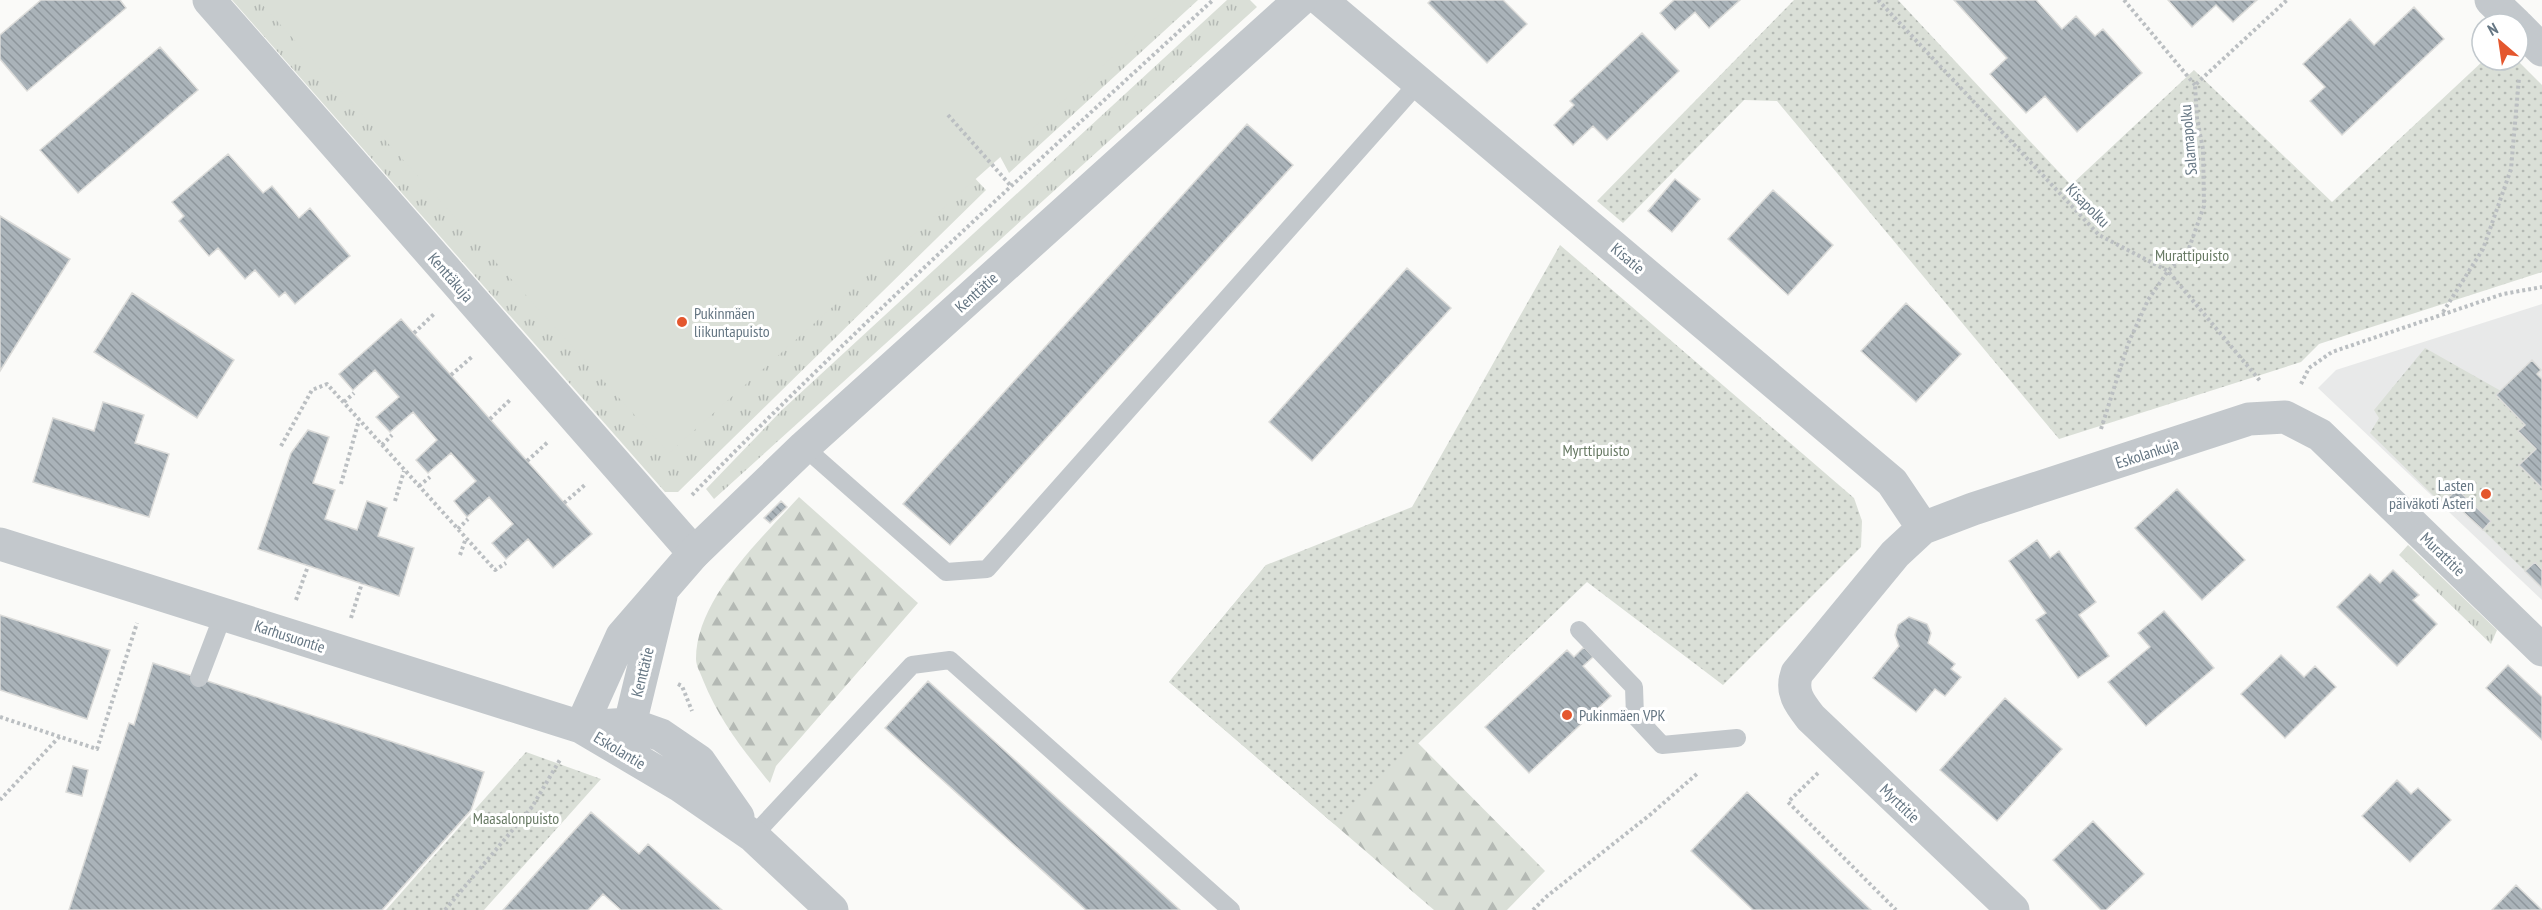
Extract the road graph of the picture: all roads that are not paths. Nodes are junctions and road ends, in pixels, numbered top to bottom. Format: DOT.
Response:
graph roads {
  1 [pos="209,0"];
  2 [pos="1300,0"];
  3 [pos="1321,0"];
  4 [pos="2491,0"];
  5 [pos="2503,12"];
  6 [pos="1419,82"];
  7 [pos="2285,417"];
  8 [pos="804,447"];
  9 [pos="1923,528"];
  10 [pos="0,544"];
  11 [pos="694,553"];
  12 [pos="661,594"];
  13 [pos="223,615"];
  14 [pos="1579,630"];
  15 [pos="2542,650"];
  16 [pos="200,678"];
  17 [pos="1795,690"];
  18 [pos="581,727"];
  19 [pos="623,736"];
  20 [pos="1737,738"];
  21 [pos="753,836"];
  22 [pos="832,910"];
  23 [pos="1231,910"];
  24 [pos="2013,910"];
  1 -- 11 [label="street, Kenttäkuja"];
  2 -- 8 [label="street, Kenttätie"];
  3 -- 6 [label="street, Kisatie"];
  4 -- 5 [label="street"];
  6 -- 8 [label="lane"];
  6 -- 9 [label="street, Kisatie"];
  7 -- 9 [label="street, Eskolankuja"];
  7 -- 15 [label="street, Murattitie"];
  8 -- 11 [label="street, Kenttätie"];
  9 -- 17 [label="street, Eskolankuja"];
  10 -- 13 [label="street, Karhusuontie"];
  11 -- 12 [label="street, Kenttätie"];
  12 -- 18 [label="street, Kenttätie"];
  12 -- 19 [label="street, Kenttätie"];
  13 -- 16 [label="lane"];
  13 -- 18 [label="street, Karhusuontie"];
  14 -- 20 [label="lane"];
  17 -- 24 [label="street, Myrttitie"];
  18 -- 19 [label="street, Eskolantie"];
  19 -- 21 [label="street, Eskolantie"];
  21 -- 22 [label="street, Eskolantie"];
  21 -- 23 [label="lane"];
}
